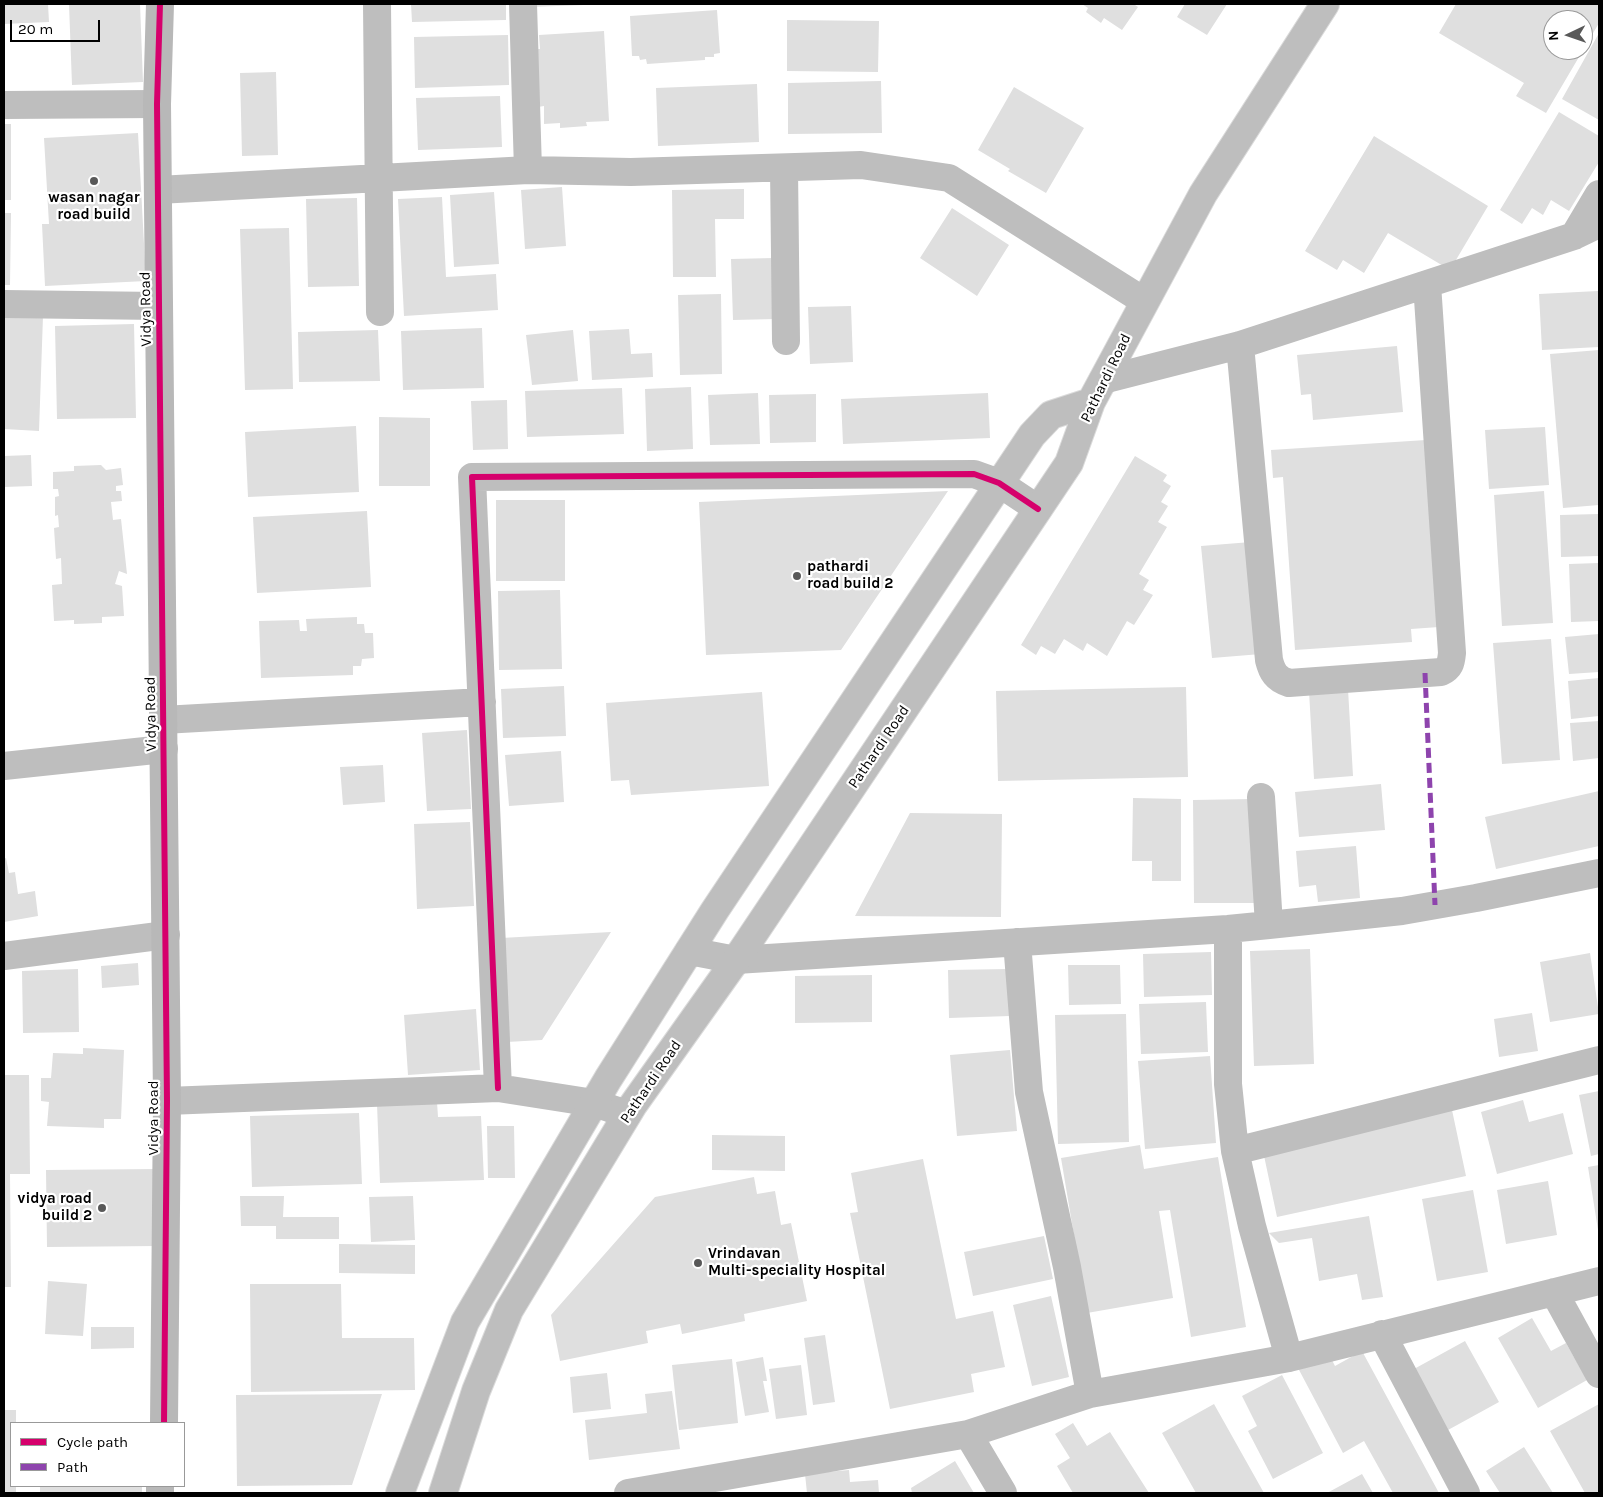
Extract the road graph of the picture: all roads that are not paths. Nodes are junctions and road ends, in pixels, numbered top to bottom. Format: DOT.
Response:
graph roads {
  1 [pos="160,4"];
  2 [pos="377,4"];
  3 [pos="523,4"];
  4 [pos="1325,4"];
  5 [pos="157,104"];
  6 [pos="4,105"];
  7 [pos="784,168"];
  8 [pos="528,170"];
  9 [pos="379,178"];
  10 [pos="158,190"];
  11 [pos="1599,194"];
  12 [pos="1599,224"];
  13 [pos="1574,236"];
  14 [pos="1427,284"];
  15 [pos="1144,301"];
  16 [pos="4,304"];
  17 [pos="159,306"];
  18 [pos="380,312"];
  19 [pos="786,341"];
  20 [pos="1240,345"];
  21 [pos="1097,391"];
  22 [pos="999,483"];
  23 [pos="1038,509"];
  24 [pos="482,702"];
  25 [pos="163,720"];
  26 [pos="164,749"];
  27 [pos="4,766"];
  28 [pos="1261,797"];
  29 [pos="1599,874"];
  30 [pos="1269,925"];
  31 [pos="1228,929"];
  32 [pos="166,935"];
  33 [pos="1017,942"];
  34 [pos="690,951"];
  35 [pos="4,956"];
  36 [pos="736,960"];
  37 [pos="1599,1060"];
  38 [pos="498,1088"];
  39 [pos="167,1101"];
  40 [pos="594,1103"];
  41 [pos="627,1114"];
  42 [pos="1234,1152"];
  43 [pos="1599,1281"];
  44 [pos="1554,1292"];
  45 [pos="1382,1334"];
  46 [pos="1290,1358"];
  47 [pos="1599,1374"];
  48 [pos="1090,1394"];
  49 [pos="164,1422"];
  50 [pos="968,1434"];
  51 [pos="671,1490"];
  52 [pos="400,1493"];
  53 [pos="443,1493"];
  54 [pos="628,1493"];
  55 [pos="1002,1493"];
  56 [pos="1466,1493"];
  1 -- 5 [label="street, Vidya Road"];
  2 -- 9 [label="street"];
  3 -- 8 [label="street"];
  4 -- 15 [label="street, Pathardi Road"];
  5 -- 6 [label="street"];
  5 -- 10 [label="street, Vidya Road"];
  7 -- 8 [label="street"];
  7 -- 15 [label="street"];
  7 -- 19 [label="street"];
  8 -- 9 [label="street"];
  9 -- 10 [label="street"];
  9 -- 18 [label="street"];
  10 -- 17 [label="street, Vidya Road"];
  11 -- 13 [label="street"];
  12 -- 13 [label="street"];
  13 -- 14 [label="street"];
  14 -- 20 [label="street"];
  14 -- 20 [label="street"];
  15 -- 21 [label="street, Pathardi Road"];
  16 -- 17 [label="street"];
  17 -- 25 [label="street, Vidya Road"];
  20 -- 21 [label="street"];
  21 -- 22 [label="street"];
  21 -- 23 [label="street, Pathardi Road"];
  22 -- 23 [label="street"];
  22 -- 24 [label="street"];
  22 -- 34 [label="street"];
  23 -- 36 [label="street, Pathardi Road"];
  24 -- 25 [label="street"];
  24 -- 38 [label="street"];
  25 -- 26 [label="street, Vidya Road"];
  26 -- 27 [label="street"];
  26 -- 32 [label="street, Vidya Road"];
  28 -- 30 [label="street"];
  29 -- 30 [label="street"];
  30 -- 31 [label="street"];
  31 -- 33 [label="street"];
  31 -- 42 [label="street"];
  32 -- 35 [label="street"];
  32 -- 39 [label="street, Vidya Road"];
  33 -- 36 [label="street"];
  33 -- 48 [label="street"];
  34 -- 36 [label="street"];
  34 -- 40 [label="street"];
  36 -- 41 [label="street, Pathardi Road"];
  37 -- 42 [label="street"];
  38 -- 39 [label="street"];
  38 -- 40 [label="street"];
  39 -- 49 [label="street, Vidya Road"];
  40 -- 41 [label="street"];
  40 -- 52 [label="street"];
  41 -- 53 [label="street, Pathardi Road"];
  42 -- 46 [label="street"];
  43 -- 44 [label="street"];
  44 -- 45 [label="street"];
  44 -- 47 [label="street"];
  45 -- 46 [label="street"];
  45 -- 56 [label="street"];
  46 -- 48 [label="street"];
  48 -- 50 [label="street"];
  50 -- 51 [label="street"];
  50 -- 55 [label="street"];
  51 -- 54 [label="street"];
}
